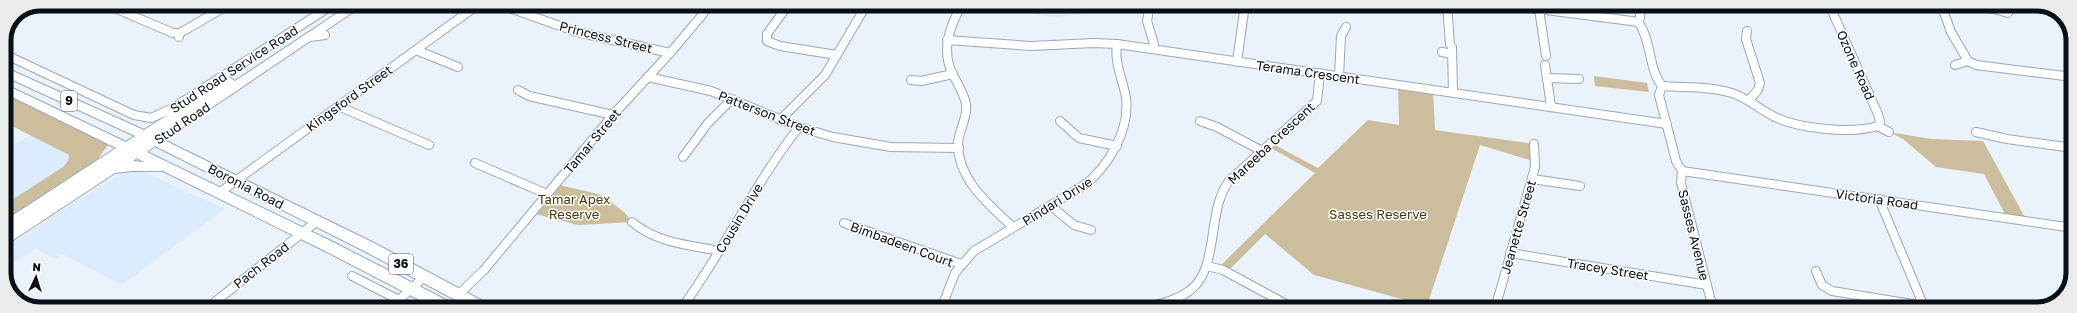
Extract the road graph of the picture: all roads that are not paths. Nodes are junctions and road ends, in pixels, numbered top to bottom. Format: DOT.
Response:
graph roads {
  1 [pos="121,11"];
  2 [pos="218,11"];
  3 [pos="323,11"];
  4 [pos="334,11"];
  5 [pos="349,11"];
  6 [pos="469,11"];
  7 [pos="518,11"];
  8 [pos="704,11"];
  9 [pos="863,11"];
  10 [pos="958,11"];
  11 [pos="1149,11"];
  12 [pos="1244,11"];
  13 [pos="1448,11"];
  14 [pos="1539,11"];
  15 [pos="1554,11"];
  16 [pos="1641,11"];
  17 [pos="1832,11"];
  18 [pos="1944,11"];
  19 [pos="2001,11"];
  20 [pos="783,12"];
  21 [pos="2008,13"];
  22 [pos="1639,22"];
  23 [pos="1346,27"];
  24 [pos="1747,31"];
  25 [pos="325,35"];
  26 [pos="310,37"];
  27 [pos="947,40"];
  28 [pos="1117,44"];
  29 [pos="1451,48"];
  30 [pos="1152,49"];
  31 [pos="416,50"];
  32 [pos="1442,52"];
  33 [pos="670,53"];
  34 [pos="837,55"];
  35 [pos="1546,56"];
  36 [pos="11,57"];
  37 [pos="1968,61"];
  38 [pos="1237,62"];
  39 [pos="1545,65"];
  40 [pos="1955,65"];
  41 [pos="458,67"];
  42 [pos="1320,73"];
  43 [pos="11,74"];
  44 [pos="953,74"];
  45 [pos="1339,76"];
  46 [pos="2066,76"];
  47 [pos="648,77"];
  48 [pos="1547,78"];
  49 [pos="1579,79"];
  50 [pos="911,80"];
  51 [pos="1662,86"];
  52 [pos="518,90"];
  53 [pos="11,91"];
  54 [pos="1453,92"];
  55 [pos="732,99"];
  56 [pos="1749,100"];
  57 [pos="183,102"];
  58 [pos="338,106"];
  59 [pos="1551,106"];
  60 [pos="613,115"];
  61 [pos="175,116"];
  62 [pos="780,120"];
  63 [pos="1060,121"];
  64 [pos="1200,121"];
  65 [pos="1667,124"];
  66 [pos="1878,126"];
  67 [pos="799,128"];
  68 [pos="1890,132"];
  69 [pos="1976,132"];
  70 [pos="150,138"];
  71 [pos="111,141"];
  72 [pos="1534,144"];
  73 [pos="429,145"];
  74 [pos="1117,146"];
  75 [pos="2066,147"];
  76 [pos="959,148"];
  77 [pos="132,151"];
  78 [pos="1262,152"];
  79 [pos="683,156"];
  80 [pos="475,164"];
  81 [pos="166,167"];
  82 [pos="113,169"];
  83 [pos="1682,171"];
  84 [pos="87,174"];
  85 [pos="1532,179"];
  86 [pos="236,180"];
  87 [pos="1580,186"];
  88 [pos="219,193"];
  89 [pos="547,194"];
  90 [pos="1879,199"];
  91 [pos="1051,206"];
  92 [pos="316,222"];
  93 [pos="632,222"];
  94 [pos="11,223"];
  95 [pos="844,223"];
  96 [pos="1013,227"];
  97 [pos="2066,227"];
  98 [pos="1091,230"];
  99 [pos="301,234"];
  100 [pos="11,236"];
  101 [pos="720,251"];
  102 [pos="1510,253"];
  103 [pos="960,264"];
  104 [pos="1207,266"];
  105 [pos="1816,271"];
  106 [pos="352,276"];
  107 [pos="424,277"];
  108 [pos="1707,285"];
  109 [pos="411,289"];
  110 [pos="458,295"];
  111 [pos="399,300"];
  112 [pos="215,302"];
  113 [pos="434,302"];
  114 [pos="472,302"];
  115 [pos="686,302"];
  116 [pos="944,302"];
  117 [pos="1173,302"];
  118 [pos="1282,302"];
  119 [pos="1497,302"];
  120 [pos="1711,302"];
  121 [pos="1892,302"];
  122 [pos="1922,302"];
  1 -- 2 [label="street"];
  3 -- 57 [label="street, Stud Road Service Road"];
  4 -- 61 [label="main road, Stud Road"];
  5 -- 26 [label="main road, Stud Road"];
  6 -- 31 [label="street, Kingsford Street"];
  7 -- 33 [label="street, Princess Street"];
  8 -- 33 [label="street, Tamar Street"];
  9 -- 34 [label="street"];
  10 -- 27 [label="street"];
  11 -- 30 [label="street"];
  12 -- 38 [label="street"];
  13 -- 29 [label="street"];
  14 -- 35 [label="street"];
  15 -- 22 [label="street"];
  16 -- 22 [label="street"];
  17 -- 66 [label="street, Ozone Road"];
  18 -- 37 [label="street"];
  19 -- 21 [label="street"];
  20 -- 34 [label="street"];
  22 -- 51 [label="street, Sasses Avenue"];
  23 -- 45 [label="street"];
  24 -- 56 [label="street"];
  25 -- 26 [label="street, Stud Road Service Road"];
  26 -- 70 [label="main road, Stud Road"];
  27 -- 28 [label="street, Terama Crescent"];
  27 -- 44 [label="street"];
  28 -- 30 [label="street, Terama Crescent"];
  28 -- 74 [label="street, Pindari Drive"];
  29 -- 32 [label="street"];
  29 -- 54 [label="street"];
  30 -- 38 [label="street, Terama Crescent"];
  31 -- 41 [label="street"];
  31 -- 58 [label="street, Kingsford Street"];
  33 -- 47 [label="street, Tamar Street"];
  34 -- 62 [label="street"];
  36 -- 57 [label="street, Stud Road Service Road"];
  37 -- 40 [label="street"];
  37 -- 46 [label="street"];
  38 -- 42 [label="street, Terama Crescent"];
  39 -- 48 [label="street"];
  42 -- 45 [label="street, Terama Crescent"];
  42 -- 78 [label="street, Mareeba Crescent"];
  43 -- 70 [label="main road, Boronia Road / 9"];
  44 -- 50 [label="street"];
  44 -- 76 [label="street"];
  45 -- 54 [label="street, Terama Crescent"];
  47 -- 55 [label="street, Patterson Street"];
  47 -- 60 [label="street, Tamar Street"];
  48 -- 49 [label="street"];
  48 -- 59 [label="street"];
  51 -- 56 [label="street"];
  51 -- 65 [label="street, Sasses Avenue"];
  52 -- 60 [label="street"];
  53 -- 71 [label="main road, Boronia Road / 9"];
  54 -- 59 [label="street, Terama Crescent"];
  55 -- 62 [label="street, Patterson Street"];
  55 -- 79 [label="street"];
  56 -- 66 [label="street"];
  57 -- 61 [label="street"];
  58 -- 73 [label="street"];
  58 -- 86 [label="street, Kingsford Street"];
  59 -- 65 [label="street, Terama Crescent"];
  60 -- 89 [label="street, Tamar Street"];
  61 -- 70 [label="main road, Stud Road"];
  62 -- 67 [label="street, Patterson Street"];
  63 -- 74 [label="street"];
  64 -- 78 [label="street"];
  65 -- 83 [label="street, Sasses Avenue"];
  66 -- 68 [label="street"];
  67 -- 76 [label="street, Patterson Street"];
  67 -- 101 [label="street, Cousin Drive"];
  69 -- 75 [label="street"];
  70 -- 77 [label="main road, Stud Road"];
  70 -- 86 [label="main road, Boronia Road / 36"];
  71 -- 77 [label="main road, Boronia Road / 9"];
  71 -- 84 [label="main road"];
  72 -- 85 [label="street, Jeanette Street"];
  74 -- 91 [label="street, Pindari Drive"];
  76 -- 96 [label="street"];
  77 -- 81 [label="main road, Boronia Road / 36"];
  77 -- 82 [label="main road, Stud Road"];
  77 -- 84 [label="main road, Stud Road"];
  78 -- 104 [label="street, Mareeba Crescent"];
  80 -- 89 [label="street"];
  81 -- 82 [label="main road"];
  81 -- 88 [label="main road, Boronia Road / 36"];
  82 -- 100 [label="main road, Stud Road"];
  83 -- 90 [label="street, Victoria Road"];
  83 -- 108 [label="street, Sasses Avenue"];
  84 -- 94 [label="main road, Stud Road"];
  85 -- 87 [label="street"];
  85 -- 102 [label="street, Jeanette Street"];
  86 -- 88 [label="street, Kingsford Street"];
  86 -- 92 [label="main road, Boronia Road / 36"];
  88 -- 99 [label="main road, Boronia Road / 36"];
  89 -- 110 [label="street, Tamar Street"];
  90 -- 97 [label="street, Victoria Road"];
  90 -- 122 [label="street"];
  91 -- 96 [label="street, Pindari Drive"];
  91 -- 98 [label="street"];
  92 -- 99 [label="street, Pach Road"];
  92 -- 107 [label="main road, Boronia Road / 36"];
  93 -- 101 [label="street"];
  95 -- 103 [label="street, Bimbadeen Court"];
  96 -- 103 [label="street, Pindari Drive"];
  99 -- 109 [label="main road, Boronia Road / 36"];
  99 -- 112 [label="street, Pach Road"];
  101 -- 115 [label="street, Cousin Drive"];
  102 -- 108 [label="street, Tracey Street"];
  102 -- 119 [label="street, Jeanette Street"];
  103 -- 116 [label="street, Pindari Drive"];
  104 -- 117 [label="street, Mareeba Crescent"];
  104 -- 118 [label="street"];
  105 -- 121 [label="street"];
  106 -- 111 [label="street"];
  107 -- 109 [label="street"];
  107 -- 110 [label="main road, Boronia Road / 36"];
  108 -- 120 [label="street, Sasses Avenue"];
  109 -- 111 [label="street"];
  109 -- 113 [label="main road, Boronia Road / 36"];
  110 -- 114 [label="main road, Boronia Road / 36"];
}
